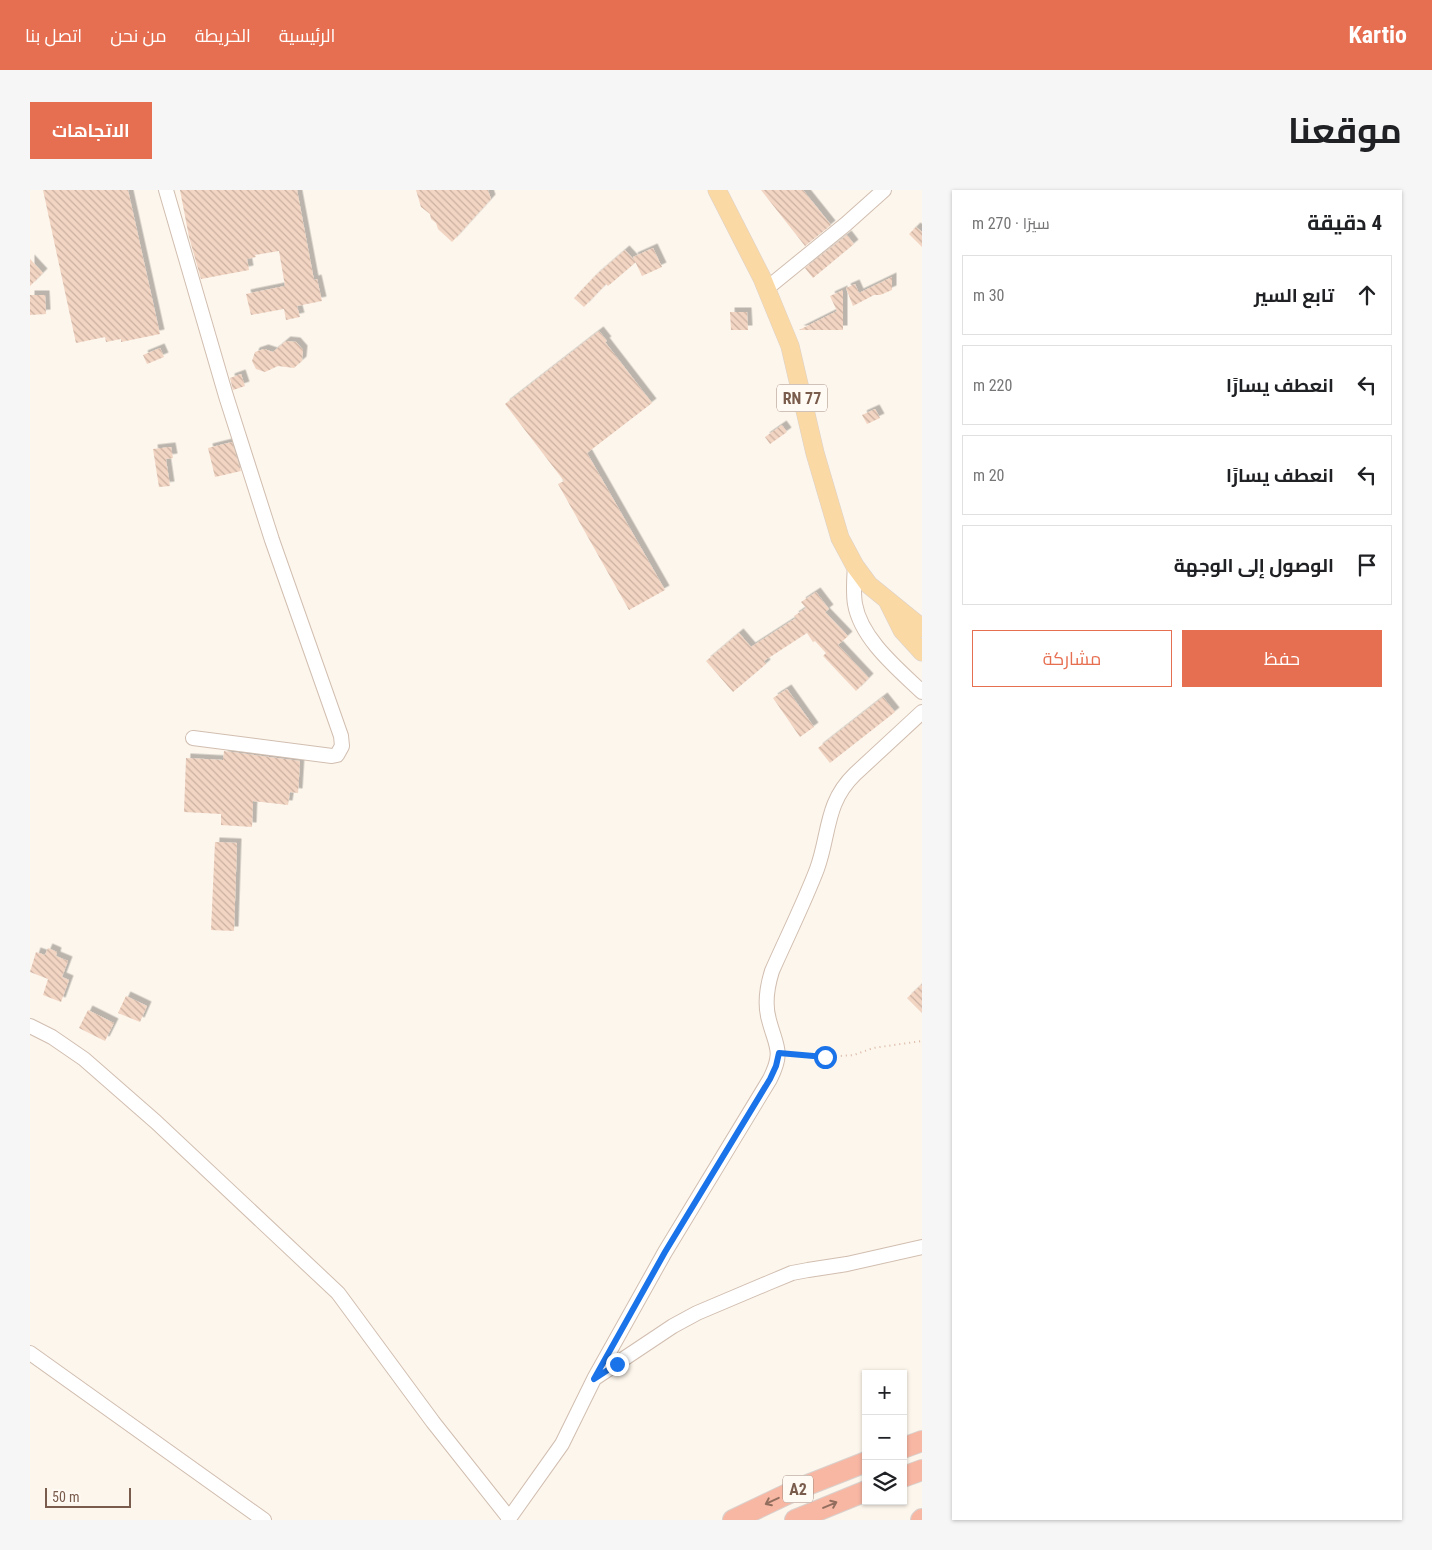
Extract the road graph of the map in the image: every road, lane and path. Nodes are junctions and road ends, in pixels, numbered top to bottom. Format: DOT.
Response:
graph roads {
  1 [pos="166,190"];
  2 [pos="884,190"];
  3 [pos="720,191"];
  4 [pos="766,289"];
  5 [pos="854,566"];
  6 [pos="888,602"];
  7 [pos="922,628"];
  8 [pos="922,652"];
  9 [pos="922,692"];
  10 [pos="922,712"];
  11 [pos="193,738"];
  12 [pos="30,1026"];
  13 [pos="922,1041"];
  14 [pos="779,1053"];
  15 [pos="922,1247"];
  16 [pos="30,1352"];
  17 [pos="594,1379"];
  18 [pos="922,1441"];
  19 [pos="907,1447"];
  20 [pos="862,1464"];
  21 [pos="922,1470"];
  22 [pos="907,1476"];
  23 [pos="862,1493"];
  24 [pos="509,1519"];
  25 [pos="264,1520"];
  26 [pos="733,1520"];
  27 [pos="795,1520"];
  1 -- 11 [label="street"];
  2 -- 4 [label="street"];
  3 -- 4 [label="main road, RN 77"];
  4 -- 5 [label="main road, RN 77"];
  5 -- 6 [label="main road, RN 77"];
  5 -- 9 [label="street"];
  6 -- 7 [label="main road, RN 77"];
  6 -- 8 [label="main road"];
  10 -- 14 [label="street"];
  12 -- 24 [label="street"];
  13 -- 14 [label="path"];
  14 -- 17 [label="street"];
  15 -- 17 [label="street"];
  16 -- 25 [label="street"];
  17 -- 24 [label="street"];
  18 -- 19 [label="highway"];
  20 -- 26 [label="highway, A2, one-way"];
  21 -- 22 [label="highway"];
  27 -- 23 [label="highway, A2, one-way"];
}
